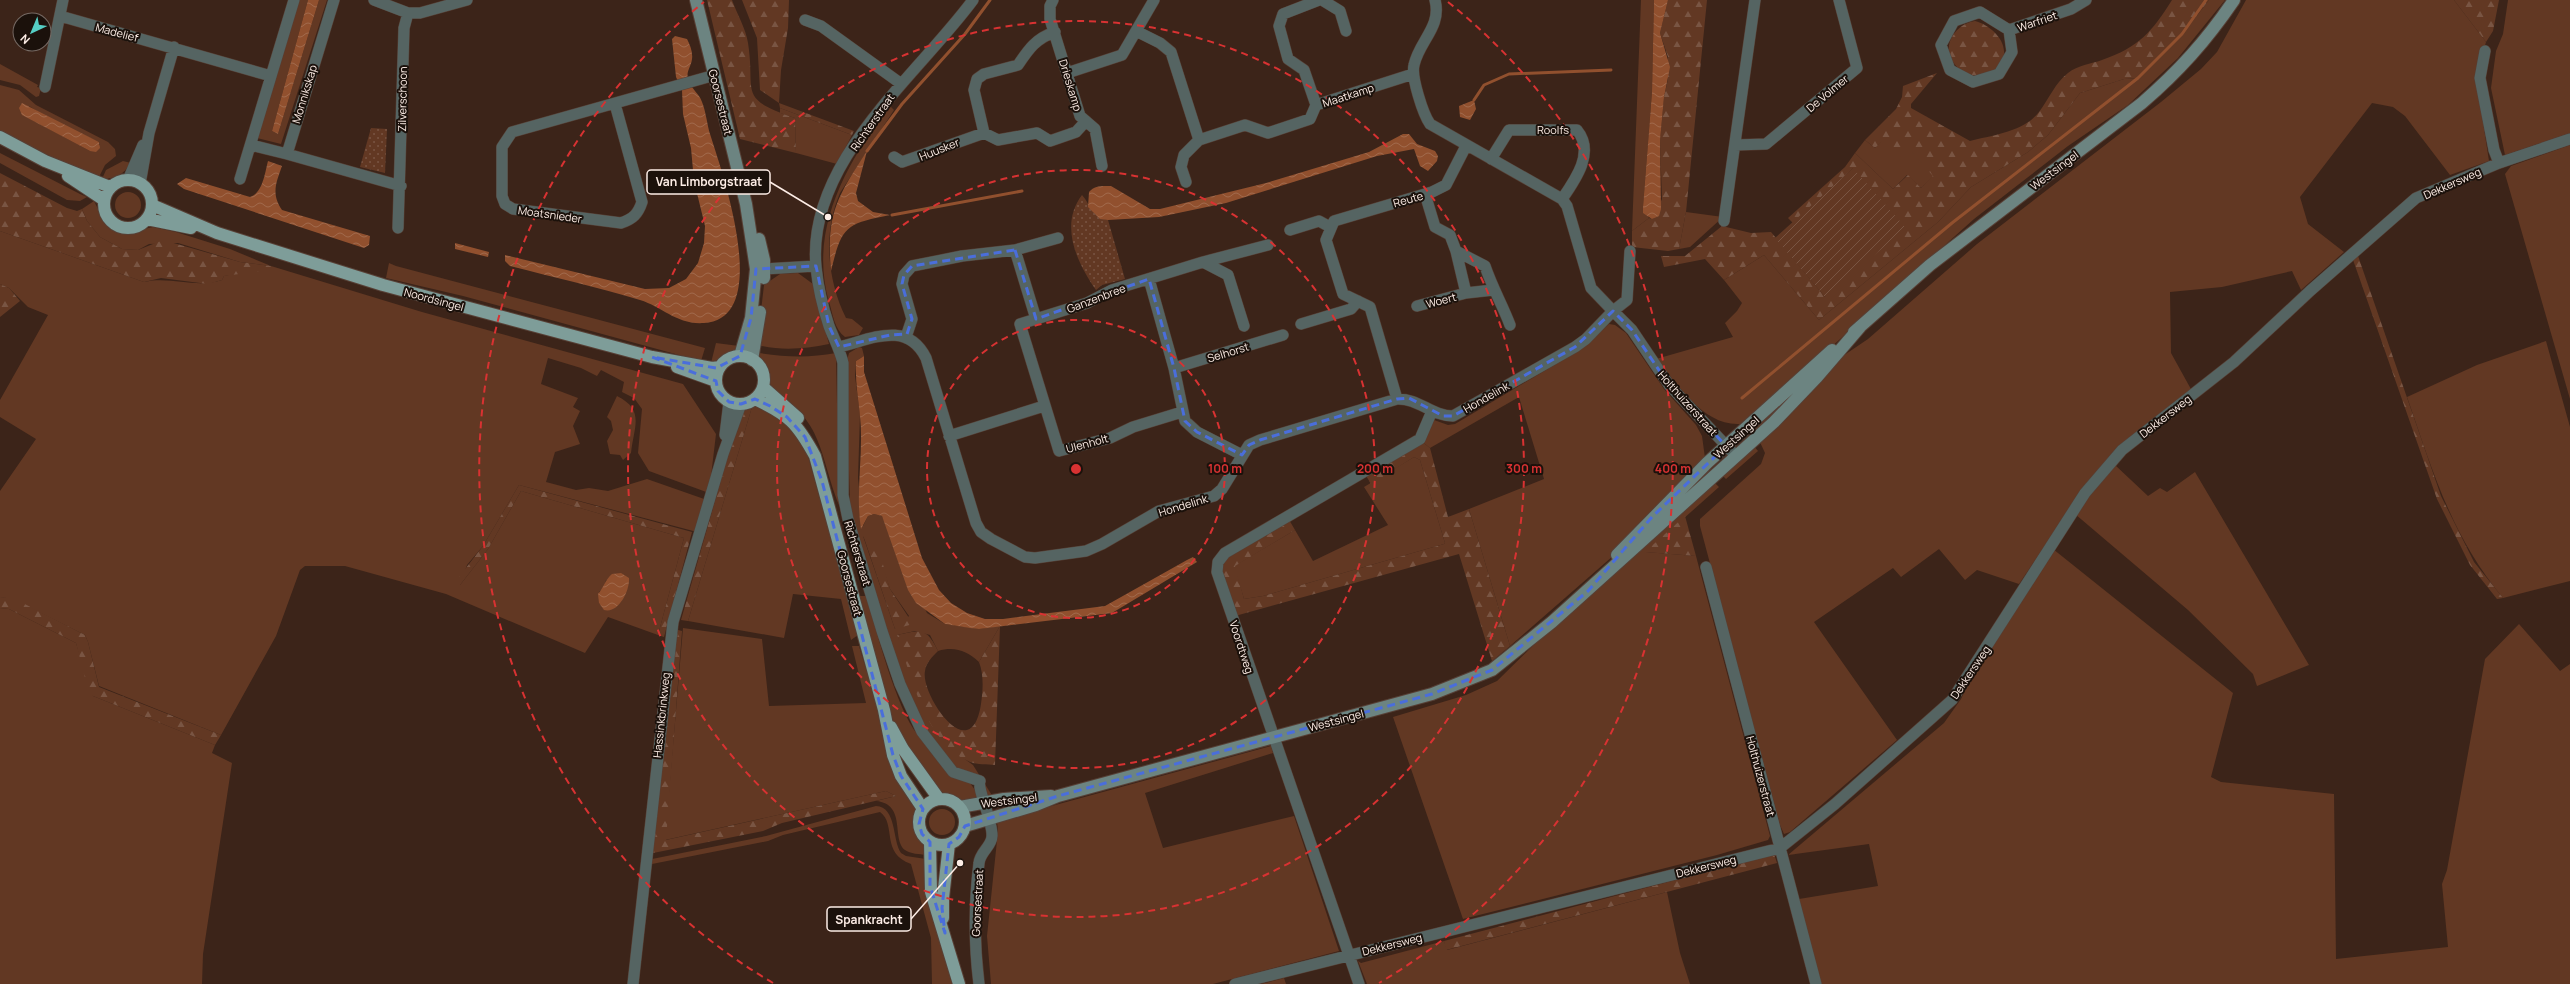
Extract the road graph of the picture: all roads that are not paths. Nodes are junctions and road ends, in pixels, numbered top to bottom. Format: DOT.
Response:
graph roads {
  1 [pos="63,0"];
  2 [pos="294,0"];
  3 [pos="334,0"];
  4 [pos="374,0"];
  5 [pos="467,0"];
  6 [pos="696,0"];
  7 [pos="973,0"];
  8 [pos="1053,0"];
  9 [pos="1154,0"];
  10 [pos="1319,0"];
  11 [pos="1322,0"];
  12 [pos="1435,0"];
  13 [pos="1754,0"];
  14 [pos="1839,0"];
  15 [pos="2086,0"];
  16 [pos="2234,0"];
  17 [pos="408,13"];
  18 [pos="60,16"];
  19 [pos="805,20"];
  20 [pos="2009,30"];
  21 [pos="1136,31"];
  22 [pos="1346,31"];
  23 [pos="1055,32"];
  24 [pos="174,47"];
  25 [pos="2486,51"];
  26 [pos="1067,73"];
  27 [pos="1413,74"];
  28 [pos="715,75"];
  29 [pos="271,76"];
  30 [pos="900,83"];
  31 [pos="45,87"];
  32 [pos="615,104"];
  33 [pos="1316,105"];
  34 [pos="1086,121"];
  35 [pos="149,133"];
  36 [pos="984,133"];
  37 [pos="0,137"];
  38 [pos="2570,139"];
  39 [pos="1199,140"];
  40 [pos="1735,144"];
  41 [pos="251,145"];
  42 [pos="1466,146"];
  43 [pos="286,154"];
  44 [pos="894,157"];
  45 [pos="1491,159"];
  46 [pos="45,161"];
  47 [pos="2498,163"];
  48 [pos="1102,166"];
  49 [pos="240,179"];
  50 [pos="128,180"];
  51 [pos="1186,182"];
  52 [pos="140,184"];
  53 [pos="401,186"];
  54 [pos="110,187"];
  55 [pos="1425,194"];
  56 [pos="1562,199"];
  57 [pos="104,200"];
  58 [pos="152,205"];
  59 [pos="147,219"];
  60 [pos="1724,221"];
  61 [pos="1330,227"];
  62 [pos="398,228"];
  63 [pos="1290,230"];
  64 [pos="218,233"];
  65 [pos="1058,238"];
  66 [pos="1268,246"];
  67 [pos="1015,250"];
  68 [pos="1456,251"];
  69 [pos="1630,251"];
  70 [pos="1203,262"];
  71 [pos="816,266"];
  72 [pos="760,269"];
  73 [pos="1149,279"];
  74 [pos="1494,290"];
  75 [pos="1466,293"];
  76 [pos="1358,301"];
  77 [pos="1417,306"];
  78 [pos="1613,311"];
  79 [pos="1036,319"];
  80 [pos="1301,324"];
  81 [pos="1510,325"];
  82 [pos="1244,326"];
  83 [pos="1860,327"];
  84 [pos="1283,335"];
  85 [pos="906,337"];
  86 [pos="839,347"];
  87 [pos="652,357"];
  88 [pos="746,358"];
  89 [pos="720,367"];
  90 [pos="1174,368"];
  91 [pos="716,381"];
  92 [pos="763,387"];
  93 [pos="755,399"];
  94 [pos="1397,399"];
  95 [pos="729,402"];
  96 [pos="741,404"];
  97 [pos="1044,406"];
  98 [pos="1432,411"];
  99 [pos="1182,412"];
  100 [pos="949,436"];
  101 [pos="1726,446"];
  102 [pos="723,454"];
  103 [pos="1242,455"];
  104 [pos="815,456"];
  105 [pos="1736,456"];
  106 [pos="1706,567"];
  107 [pos="1588,591"];
  108 [pos="884,710"];
  109 [pos="1273,738"];
  110 [pos="1058,796"];
  111 [pos="939,799"];
  112 [pos="986,802"];
  113 [pos="960,807"];
  114 [pos="923,809"];
  115 [pos="989,819"];
  116 [pos="965,826"];
  117 [pos="930,842"];
  118 [pos="949,844"];
  119 [pos="1780,848"];
  120 [pos="944,933"];
  121 [pos="1348,954"];
  122 [pos="633,984"];
  123 [pos="959,984"];
  124 [pos="979,984"];
  125 [pos="1235,984"];
  126 [pos="1358,984"];
  127 [pos="1816,984"];
  1 -- 18 [label="street"];
  2 -- 29 [label="street"];
  3 -- 43 [label="street, Monnikskap"];
  4 -- 17 [label="street"];
  5 -- 17 [label="street"];
  6 -- 28 [label="main road, Goorsestraat"];
  7 -- 30 [label="street, Richterstraat"];
  8 -- 23 [label="street, Drieskamp"];
  9 -- 21 [label="street"];
  10 -- 33 [label="street"];
  11 -- 22 [label="street"];
  12 -- 27 [label="street"];
  13 -- 40 [label="street"];
  14 -- 40 [label="street, De Volmer"];
  15 -- 20 [label="street, Warfriet"];
  16 -- 83 [label="main road, Westsingel"];
  17 -- 53 [label="street, Zilverschoon"];
  18 -- 24 [label="street, Madelief"];
  18 -- 31 [label="street"];
  19 -- 30 [label="street"];
  20 -- 20 [label="street, Warfriet"];
  21 -- 26 [label="street"];
  21 -- 39 [label="street"];
  23 -- 26 [label="street, Drieskamp"];
  23 -- 36 [label="street"];
  24 -- 29 [label="street, Madelief"];
  24 -- 35 [label="street"];
  25 -- 47 [label="street"];
  26 -- 34 [label="street, Drieskamp"];
  27 -- 33 [label="street, Maatkamp"];
  27 -- 42 [label="street"];
  28 -- 32 [label="street, Moatsnieder"];
  28 -- 72 [label="main road, Goorsestraat"];
  29 -- 41 [label="street"];
  30 -- 71 [label="street, Richterstraat"];
  32 -- 32 [label="street, Moatsnieder"];
  33 -- 39 [label="street, Maatkamp"];
  34 -- 36 [label="street"];
  34 -- 48 [label="street, Drieskamp"];
  35 -- 50 [label="street"];
  35 -- 52 [label="street"];
  36 -- 44 [label="street, Huusker"];
  37 -- 46 [label="main road"];
  38 -- 47 [label="street, Dekkersweg"];
  39 -- 51 [label="street, Maatkamp"];
  40 -- 60 [label="street"];
  41 -- 43 [label="street"];
  41 -- 49 [label="street"];
  42 -- 45 [label="street"];
  42 -- 55 [label="street, Reute"];
  43 -- 53 [label="street"];
  45 -- 56 [label="street"];
  45 -- 56 [label="street, Roolfs"];
  46 -- 54 [label="main road"];
  46 -- 57 [label="main road"];
  47 -- 119 [label="street, Dekkersweg"];
  50 -- 52 [label="main road"];
  50 -- 54 [label="main road"];
  52 -- 58 [label="main road"];
  53 -- 62 [label="street, Zilverschoon"];
  54 -- 57 [label="main road"];
  55 -- 61 [label="street, Reute"];
  55 -- 68 [label="street, Woert"];
  56 -- 78 [label="street"];
  57 -- 59 [label="main road"];
  58 -- 59 [label="main road"];
  58 -- 64 [label="main road, Noordsingel"];
  59 -- 64 [label="main road, Noordsingel"];
  61 -- 63 [label="street"];
  61 -- 76 [label="street"];
  64 -- 87 [label="main road, Noordsingel"];
  65 -- 67 [label="street"];
  66 -- 70 [label="street, Ganzenbree"];
  67 -- 79 [label="street"];
  67 -- 85 [label="street"];
  68 -- 74 [label="street"];
  68 -- 75 [label="street, Woert"];
  69 -- 78 [label="street, Hondelink"];
  70 -- 73 [label="street, Ganzenbree"];
  70 -- 82 [label="street"];
  71 -- 72 [label="street"];
  71 -- 86 [label="street, Richterstraat"];
  72 -- 88 [label="main road, Goorsestraat"];
  73 -- 79 [label="street, Ganzenbree"];
  73 -- 90 [label="street"];
  74 -- 75 [label="street, Woert"];
  74 -- 81 [label="street"];
  75 -- 77 [label="street, Woert"];
  76 -- 80 [label="street"];
  76 -- 94 [label="street"];
  78 -- 98 [label="street, Hondelink"];
  78 -- 101 [label="street, Holthuizerstraat"];
  79 -- 97 [label="street, Ulenholt"];
  83 -- 101 [label="main road, Westsingel"];
  83 -- 105 [label="main road, Westsingel"];
  84 -- 90 [label="street, Selhorst"];
  85 -- 86 [label="street"];
  85 -- 100 [label="street, Hondelink"];
  86 -- 112 [label="street, Richterstraat"];
  87 -- 89 [label="main road, Noordsingel"];
  87 -- 91 [label="main road, Noordsingel"];
  88 -- 89 [label="main road"];
  88 -- 92 [label="main road"];
  89 -- 91 [label="main road"];
  90 -- 99 [label="street"];
  91 -- 95 [label="main road"];
  92 -- 93 [label="main road"];
  92 -- 104 [label="main road, Goorsestraat"];
  93 -- 96 [label="main road"];
  93 -- 104 [label="main road, Goorsestraat"];
  94 -- 98 [label="street, Hondelink"];
  94 -- 103 [label="street, Hondelink"];
  95 -- 96 [label="main road"];
  95 -- 102 [label="street, Hassinkbrinkweg"];
  96 -- 102 [label="street, Hassinkbrinkweg"];
  97 -- 99 [label="street, Ulenholt"];
  97 -- 100 [label="street"];
  98 -- 109 [label="street, Voordtweg"];
  99 -- 103 [label="street"];
  100 -- 103 [label="street, Hondelink"];
  101 -- 105 [label="street, Holthuizerstraat"];
  101 -- 107 [label="main road, Westsingel"];
  102 -- 122 [label="street, Hassinkbrinkweg"];
  104 -- 108 [label="main road, Goorsestraat"];
  105 -- 107 [label="main road, Westsingel"];
  106 -- 119 [label="street, Holthuizerstraat"];
  107 -- 109 [label="main road, Westsingel"];
  108 -- 111 [label="main road, Goorsestraat"];
  108 -- 114 [label="main road, Goorsestraat"];
  109 -- 110 [label="main road, Westsingel"];
  109 -- 121 [label="street, Voordtweg"];
  110 -- 112 [label="main road, Westsingel"];
  110 -- 115 [label="main road, Westsingel"];
  111 -- 113 [label="main road"];
  111 -- 114 [label="main road"];
  112 -- 113 [label="main road, Westsingel"];
  112 -- 115 [label="street, Goorsestraat"];
  113 -- 116 [label="main road"];
  114 -- 117 [label="main road"];
  115 -- 116 [label="main road, Westsingel"];
  115 -- 124 [label="street, Goorsestraat"];
  116 -- 118 [label="main road"];
  117 -- 118 [label="main road"];
  117 -- 120 [label="main road"];
  118 -- 120 [label="main road"];
  119 -- 121 [label="street, Dekkersweg"];
  119 -- 127 [label="street, Holthuizerstraat"];
  120 -- 123 [label="main road"];
  121 -- 125 [label="street, Dekkersweg"];
  121 -- 126 [label="street, Voordtweg"];
}
